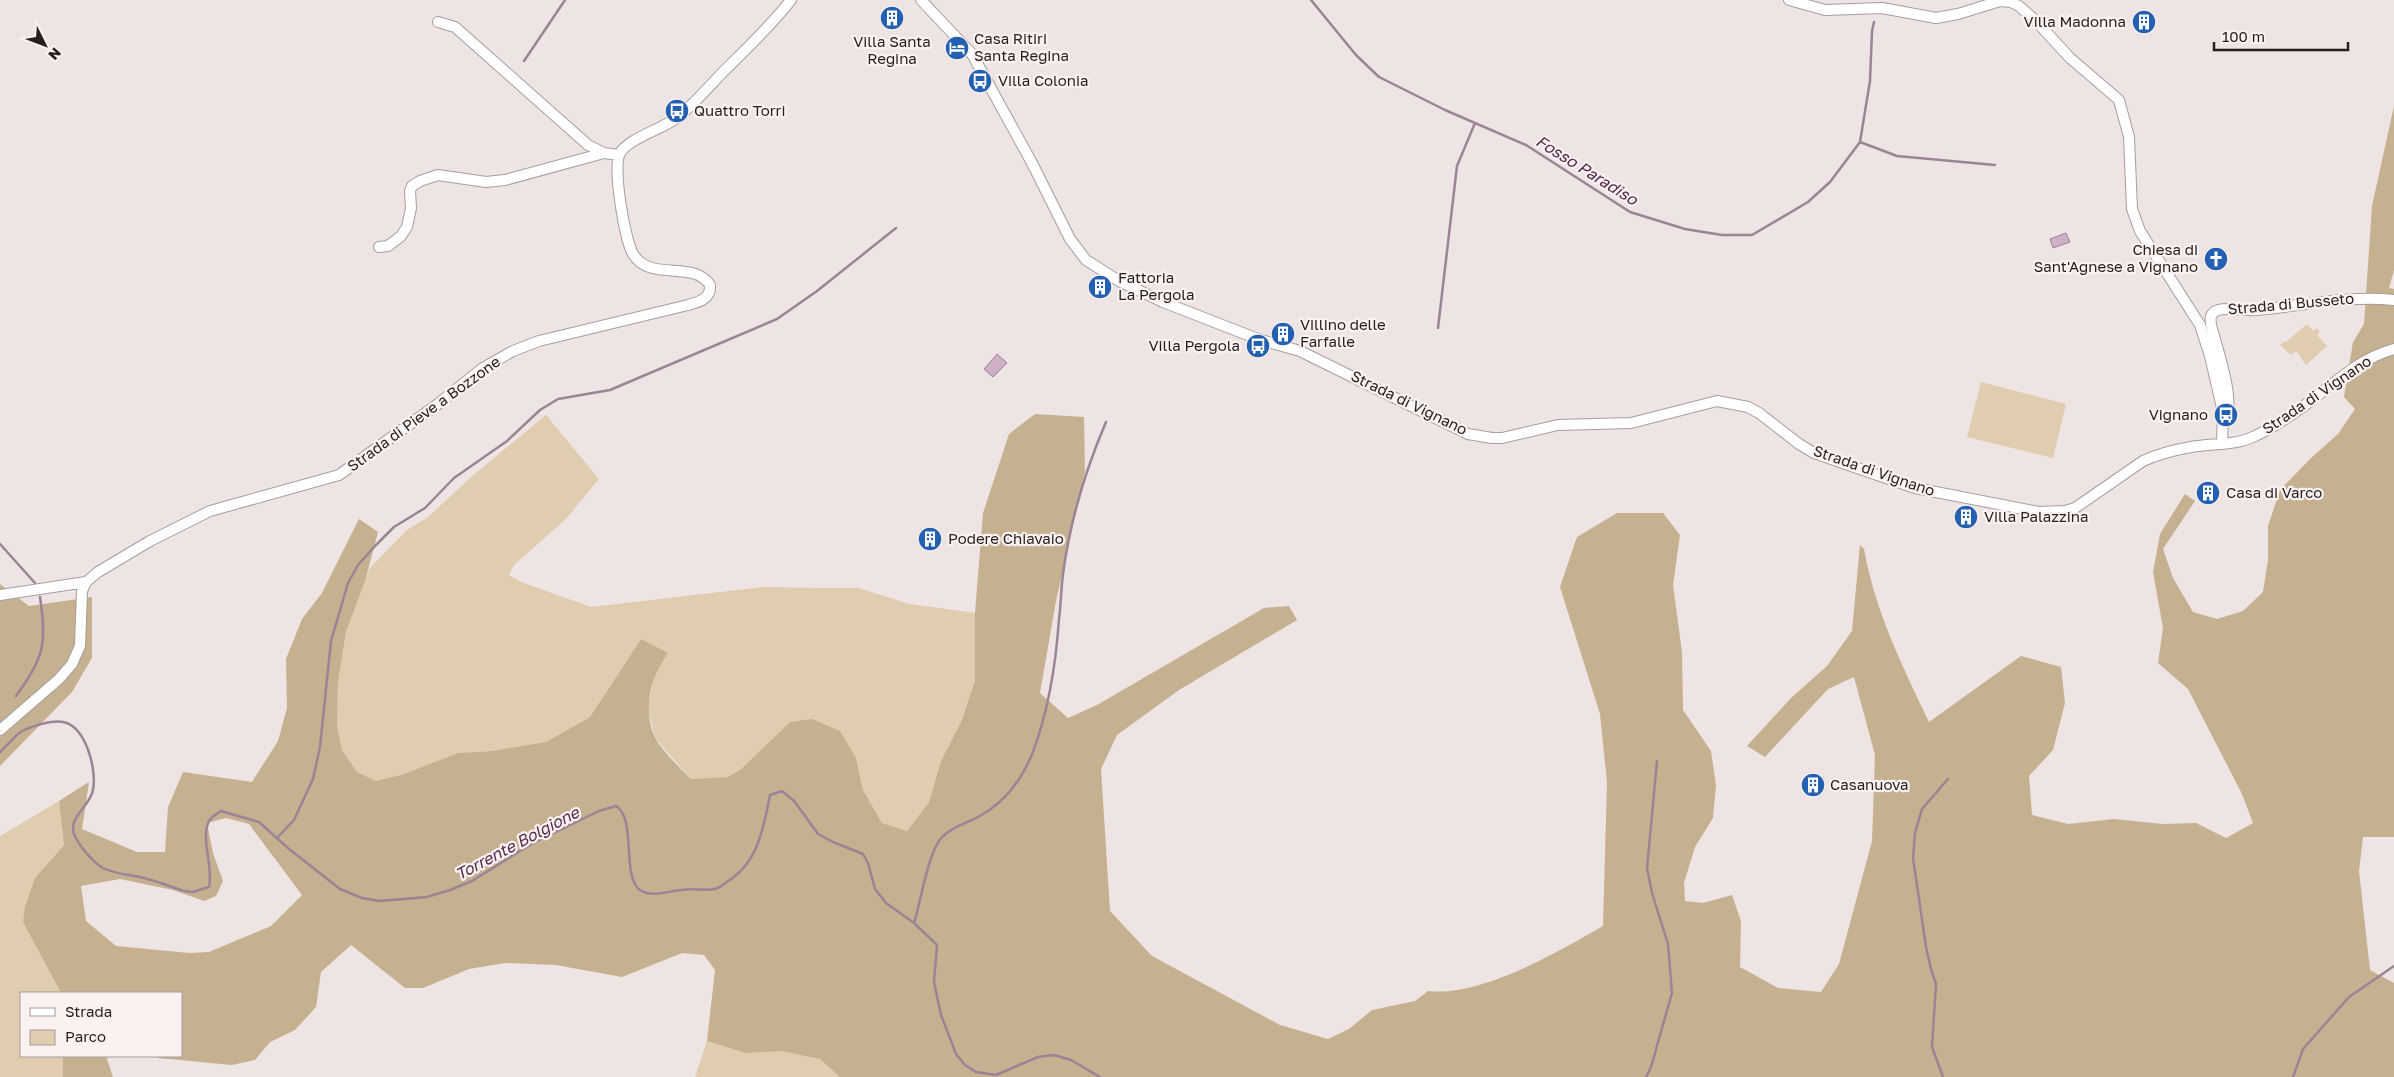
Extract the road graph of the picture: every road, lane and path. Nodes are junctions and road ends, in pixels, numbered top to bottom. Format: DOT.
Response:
graph roads {
  1 [pos="791,0"];
  2 [pos="920,0"];
  3 [pos="1789,0"];
  4 [pos="1990,2"];
  5 [pos="438,22"];
  6 [pos="604,153"];
  7 [pos="619,156"];
  8 [pos="379,247"];
  9 [pos="2394,300"];
  10 [pos="2394,349"];
  11 [pos="2223,422"];
  12 [pos="2222,444"];
  13 [pos="86,582"];
  14 [pos="0,595"];
  15 [pos="0,730"];
  1 -- 7 [label="street"];
  2 -- 12 [label="street, Strada di Vignano"];
  3 -- 4 [label="street, Strada di Busseto"];
  4 -- 11 [label="street, Strada di Busseto"];
  5 -- 6 [label="street"];
  6 -- 7 [label="street"];
  6 -- 8 [label="street"];
  7 -- 13 [label="street, Strada di Pieve a Bozzone"];
  9 -- 11 [label="street, Strada di Busseto"];
  10 -- 12 [label="street, Strada di Vignano"];
  11 -- 12 [label="street, Strada di Busseto"];
  13 -- 14 [label="street"];
  13 -- 15 [label="street"];
}
